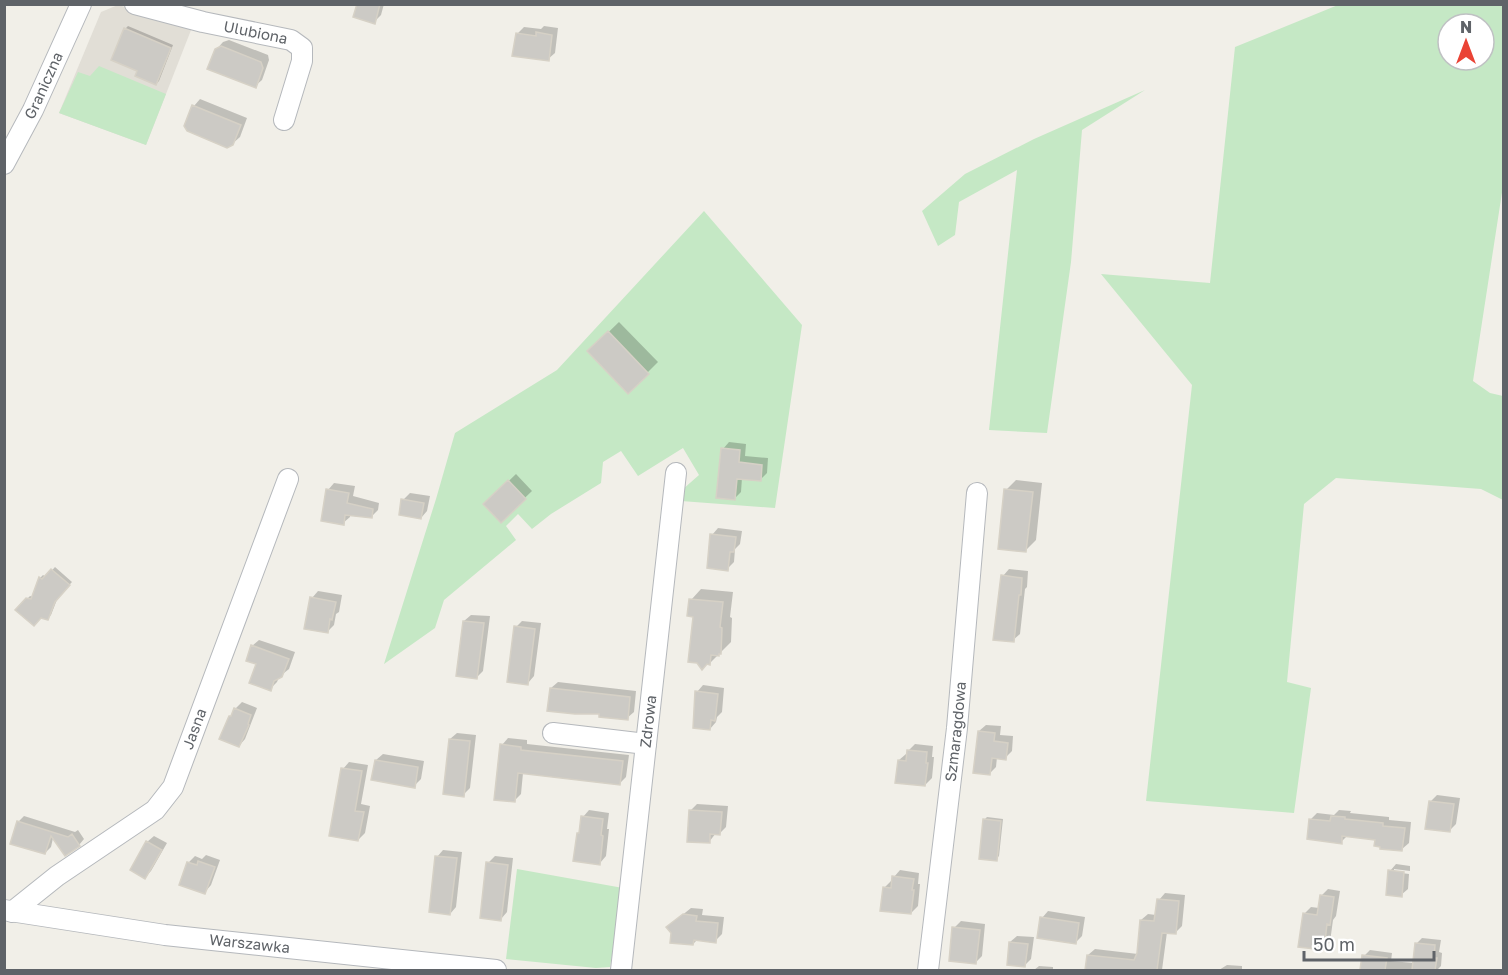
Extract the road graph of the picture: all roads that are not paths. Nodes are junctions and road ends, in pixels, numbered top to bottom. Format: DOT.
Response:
graph roads {
  1 [pos="81,4"];
  2 [pos="135,4"];
  3 [pos="284,120"];
  4 [pos="4,164"];
  5 [pos="676,473"];
  6 [pos="288,479"];
  7 [pos="977,493"];
  8 [pos="553,733"];
  9 [pos="646,744"];
  10 [pos="8,911"];
  11 [pos="496,970"];
  12 [pos="621,970"];
  13 [pos="928,970"];
  1 -- 4 [label="street, Graniczna"];
  2 -- 3 [label="street, Ulubiona"];
  5 -- 9 [label="street, Zdrowa"];
  6 -- 10 [label="street, Jasna"];
  7 -- 13 [label="street, Szmaragdowa"];
  8 -- 9 [label="street"];
  9 -- 12 [label="street, Zdrowa"];
  10 -- 11 [label="street, Warszawka"];
}
